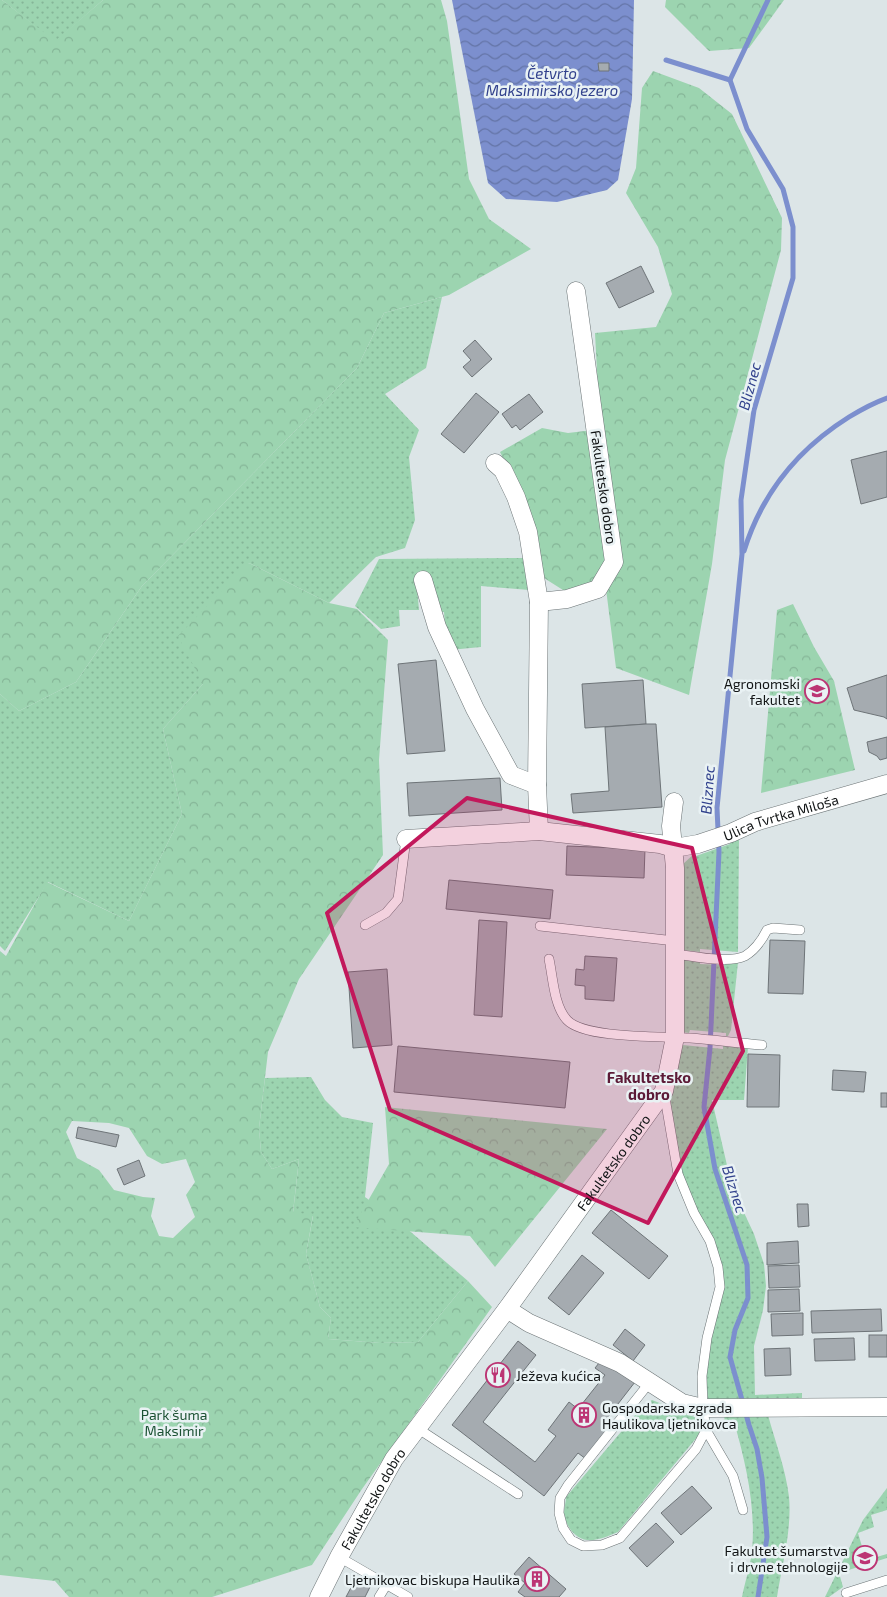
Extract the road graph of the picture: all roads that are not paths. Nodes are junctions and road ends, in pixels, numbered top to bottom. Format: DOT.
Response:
graph roads {
  1 [pos="576,290"];
  2 [pos="495,463"];
  3 [pos="423,580"];
  4 [pos="539,602"];
  5 [pos="887,784"];
  6 [pos="537,785"];
  7 [pos="674,802"];
  8 [pos="539,831"];
  9 [pos="406,839"];
  10 [pos="674,848"];
  11 [pos="365,925"];
  12 [pos="540,926"];
  13 [pos="800,930"];
  14 [pos="675,947"];
  15 [pos="549,959"];
  16 [pos="682,1038"];
  17 [pos="762,1045"];
  18 [pos="664,1091"];
  19 [pos="507,1308"];
  20 [pos="650,1382"];
  21 [pos="887,1407"];
  22 [pos="703,1408"];
  23 [pos="417,1428"];
  24 [pos="706,1430"];
  25 [pos="518,1494"];
  26 [pos="743,1510"];
  27 [pos="339,1557"];
  28 [pos="887,1580"];
  29 [pos="387,1584"];
  30 [pos="846,1593"];
  31 [pos="320,1597"];
  32 [pos="379,1597"];
  33 [pos="408,1597"];
  1 -- 4 [label="street, Fakultetsko dobro"];
  2 -- 4 [label="street"];
  3 -- 6 [label="street"];
  4 -- 6 [label="street"];
  5 -- 10 [label="street, Ulica Tvrtka Miloša"];
  6 -- 8 [label="street"];
  7 -- 10 [label="street, Fakultetsko dobro"];
  8 -- 9 [label="street"];
  8 -- 10 [label="street"];
  9 -- 11 [label="lane"];
  10 -- 14 [label="street, Fakultetsko dobro"];
  12 -- 14 [label="lane"];
  13 -- 14 [label="lane"];
  14 -- 16 [label="street, Fakultetsko dobro"];
  15 -- 16 [label="lane"];
  16 -- 17 [label="lane"];
  16 -- 18 [label="street, Fakultetsko dobro"];
  18 -- 19 [label="street, Fakultetsko dobro"];
  18 -- 22 [label="lane"];
  19 -- 20 [label="street"];
  19 -- 23 [label="street, Fakultetsko dobro"];
  20 -- 22 [label="street"];
  20 -- 24 [label="lane"];
  21 -- 22 [label="street"];
  22 -- 24 [label="lane"];
  23 -- 25 [label="lane"];
  23 -- 27 [label="street, Fakultetsko dobro"];
  24 -- 26 [label="lane"];
  27 -- 29 [label="lane"];
  27 -- 31 [label="street, Fakultetsko dobro"];
  28 -- 30 [label="lane"];
  29 -- 32 [label="lane"];
  29 -- 33 [label="lane"];
}
